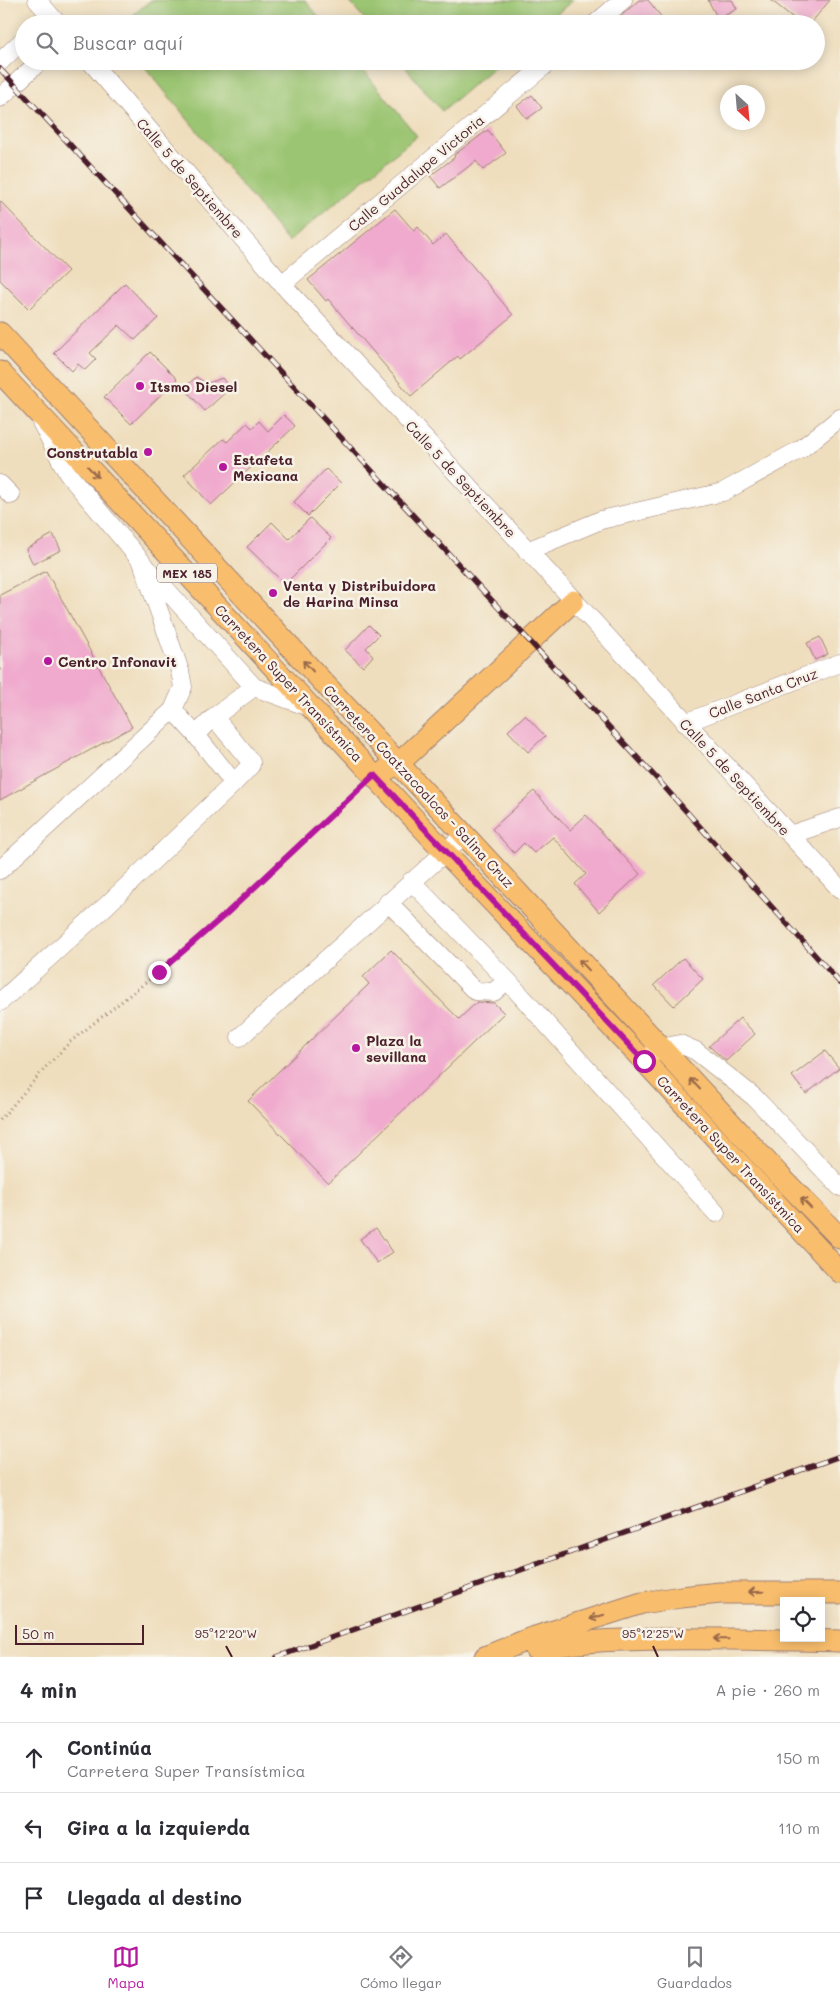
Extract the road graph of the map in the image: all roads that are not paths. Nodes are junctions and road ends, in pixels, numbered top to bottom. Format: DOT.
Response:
graph roads {
  1 [pos="37,0"];
  2 [pos="623,0"];
  3 [pos="46,15"];
  4 [pos="606,15"];
  5 [pos="15,48"];
  6 [pos="0,62"];
  7 [pos="30,70"];
  8 [pos="98,70"];
  9 [pos="539,70"];
  10 [pos="0,98"];
  11 [pos="282,284"];
  12 [pos="0,333"];
  13 [pos="0,372"];
  14 [pos="33,408"];
  15 [pos="840,418"];
  16 [pos="527,551"];
  17 [pos="142,562"];
  18 [pos="573,601"];
  19 [pos="840,663"];
  20 [pos="254,687"];
  21 [pos="312,708"];
  22 [pos="173,710"];
  23 [pos="214,717"];
  24 [pos="685,723"];
  25 [pos="196,735"];
  26 [pos="398,764"];
  27 [pos="374,775"];
  28 [pos="234,783"];
  29 [pos="840,818"];
  30 [pos="464,835"];
  31 [pos="790,835"];
  32 [pos="444,851"];
  33 [pos="0,870"];
  34 [pos="412,882"];
  35 [pos="840,889"];
  36 [pos="388,902"];
  37 [pos="507,980"];
  38 [pos="0,1002"];
  39 [pos="240,1037"];
  40 [pos="661,1048"];
  41 [pos="644,1061"];
  42 [pos="840,1186"];
  43 [pos="716,1213"];
  44 [pos="840,1238"];
  45 [pos="840,1272"];
  46 [pos="840,1593"];
  47 [pos="840,1641"];
  48 [pos="485,1657"];
  49 [pos="509,1657"];
  1 -- 3 [label="street"];
  2 -- 4 [label="street"];
  5 -- 6 [label="street"];
  7 -- 10 [label="street"];
  8 -- 11 [label="street, Calle 5 de Septiembre"];
  9 -- 11 [label="street, Calle Guadalupe Victoria"];
  11 -- 16 [label="street, Calle 5 de Septiembre"];
  26 -- 12 [label="main road, Carretera Coatzacoalcos - Salina Cruz / MEX 185, one-way"];
  13 -- 14 [label="main road, Carretera Super Transístmica / MEX 185"];
  14 -- 17 [label="street"];
  14 -- 21 [label="main road, Carretera Super Transístmica / MEX 185, one-way"];
  15 -- 16 [label="street"];
  16 -- 18 [label="street, Calle 5 de Septiembre"];
  17 -- 20 [label="street"];
  17 -- 22 [label="street"];
  18 -- 24 [label="street, Calle 5 de Septiembre"];
  18 -- 26 [label="main road"];
  19 -- 24 [label="street, Calle Santa Cruz"];
  20 -- 21 [label="street"];
  20 -- 23 [label="street"];
  21 -- 27 [label="main road, Carretera Super Transístmica / MEX 185"];
  22 -- 25 [label="street"];
  22 -- 33 [label="street"];
  23 -- 25 [label="street"];
  23 -- 28 [label="street"];
  24 -- 31 [label="street, Calle 5 de Septiembre"];
  25 -- 28 [label="street"];
  26 -- 27 [label="main road"];
  26 -- 30 [label="main road, Carretera Coatzacoalcos - Salina Cruz / MEX 185"];
  27 -- 32 [label="main road, Carretera Super Transístmica / MEX 185"];
  28 -- 38 [label="street"];
  29 -- 31 [label="street"];
  30 -- 32 [label="street"];
  40 -- 30 [label="main road, Carretera Coatzacoalcos - Salina Cruz / MEX 185, one-way"];
  31 -- 35 [label="street, Calle 5 de Septiembre"];
  32 -- 34 [label="street"];
  32 -- 41 [label="main road, Carretera Super Transístmica / MEX 185"];
  34 -- 36 [label="street"];
  34 -- 37 [label="street"];
  36 -- 37 [label="street"];
  36 -- 39 [label="street"];
  37 -- 43 [label="street"];
  40 -- 41 [label="street"];
  40 -- 42 [label="street"];
  44 -- 40 [label="main road, Carretera Coatzacoalcos - Salina Cruz / MEX 185, one-way"];
  41 -- 45 [label="main road, Carretera Super Transístmica / MEX 185"];
  46 -- 48 [label="main road, one-way"];
  47 -- 49 [label="main road, one-way"];
}
